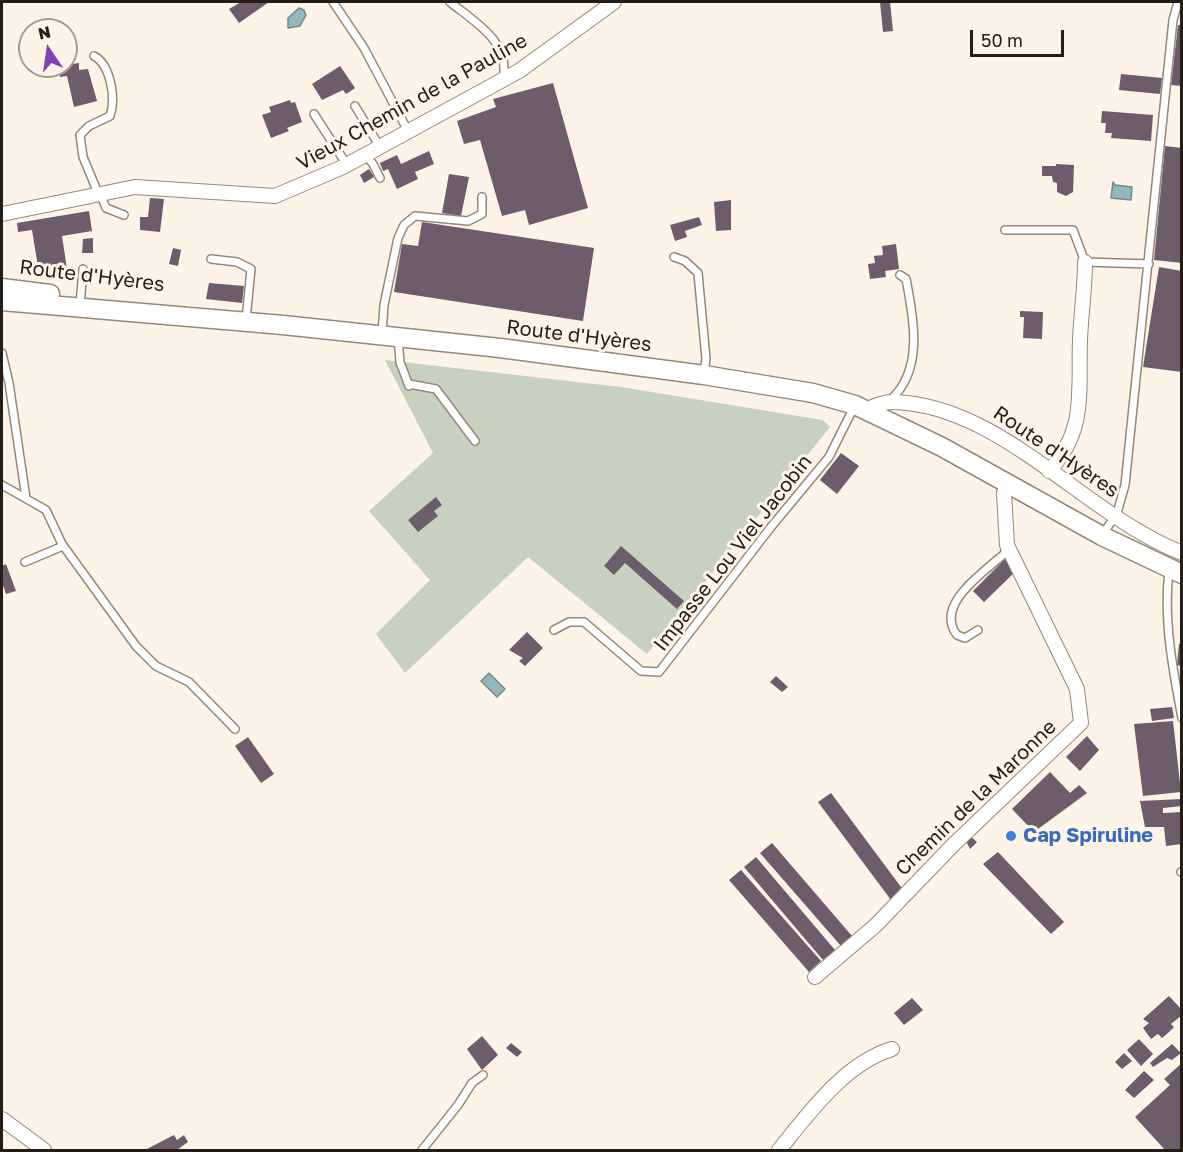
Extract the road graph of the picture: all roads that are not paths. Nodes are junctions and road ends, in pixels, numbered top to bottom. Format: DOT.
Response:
graph roads {
  1 [pos="333,2"];
  2 [pos="450,2"];
  3 [pos="614,2"];
  4 [pos="1178,2"];
  5 [pos="94,56"];
  6 [pos="503,80"];
  7 [pos="355,106"];
  8 [pos="315,114"];
  9 [pos="408,131"];
  10 [pos="380,147"];
  11 [pos="365,155"];
  12 [pos="347,165"];
  13 [pos="380,178"];
  14 [pos="99,193"];
  15 [pos="482,197"];
  16 [pos="2,214"];
  17 [pos="124,215"];
  18 [pos="1005,230"];
  19 [pos="674,257"];
  20 [pos="211,259"];
  21 [pos="1085,262"];
  22 [pos="1149,264"];
  23 [pos="83,269"];
  24 [pos="900,275"];
  25 [pos="2,288"];
  26 [pos="2,301"];
  27 [pos="80,304"];
  28 [pos="246,320"];
  29 [pos="390,337"];
  30 [pos="2,353"];
  31 [pos="704,375"];
  32 [pos="889,401"];
  33 [pos="860,407"];
  34 [pos="475,441"];
  35 [pos="1049,471"];
  36 [pos="2,484"];
  37 [pos="1009,484"];
  38 [pos="26,498"];
  39 [pos="1113,518"];
  40 [pos="1102,536"];
  41 [pos="1007,545"];
  42 [pos="63,546"];
  43 [pos="1182,553"];
  44 [pos="25,562"];
  45 [pos="1176,571"];
  46 [pos="554,630"];
  47 [pos="978,630"];
  48 [pos="1182,718"];
  49 [pos="235,729"];
  50 [pos="815,977"];
  51 [pos="892,1049"];
  52 [pos="483,1075"];
  53 [pos="2,1119"];
  54 [pos="44,1150"];
  55 [pos="422,1150"];
  56 [pos="779,1150"];
  1 -- 9 [label="lane"];
  2 -- 6 [label="lane"];
  3 -- 6 [label="street, Vieux Chemin de la Pauline"];
  4 -- 22 [label="lane"];
  5 -- 14 [label="lane"];
  6 -- 9 [label="street, Vieux Chemin de la Pauline"];
  7 -- 10 [label="lane"];
  8 -- 12 [label="lane"];
  9 -- 10 [label="street, Vieux Chemin de la Pauline"];
  10 -- 11 [label="street, Vieux Chemin de la Pauline"];
  11 -- 12 [label="street, Vieux Chemin de la Pauline"];
  11 -- 13 [label="lane"];
  12 -- 14 [label="street, Vieux Chemin de la Pauline"];
  14 -- 16 [label="street, Vieux Chemin de la Pauline"];
  14 -- 17 [label="lane"];
  15 -- 29 [label="lane"];
  18 -- 21 [label="lane"];
  19 -- 31 [label="lane"];
  20 -- 28 [label="lane"];
  21 -- 22 [label="lane"];
  21 -- 35 [label="street"];
  22 -- 39 [label="lane"];
  23 -- 27 [label="lane"];
  24 -- 32 [label="lane"];
  25 -- 27 [label="main road, Route d'Hyères"];
  26 -- 27 [label="main road, Route d'Hyères"];
  27 -- 28 [label="main road, Route d'Hyères"];
  28 -- 29 [label="main road, Route d'Hyères"];
  29 -- 31 [label="main road, Route d'Hyères"];
  29 -- 34 [label="lane"];
  30 -- 38 [label="lane"];
  31 -- 33 [label="main road, Route d'Hyères"];
  32 -- 33 [label="street"];
  32 -- 35 [label="street, Route d'Hyères"];
  33 -- 37 [label="main road, Route d'Hyères"];
  33 -- 46 [label="lane, Impasse Lou Viel Jacobin"];
  35 -- 39 [label="street, Route d'Hyères"];
  36 -- 38 [label="lane"];
  37 -- 40 [label="main road, Route d'Hyères"];
  37 -- 41 [label="street, Chemin de la Maronne"];
  38 -- 42 [label="lane"];
  39 -- 40 [label="lane"];
  39 -- 43 [label="street, Route d'Hyères"];
  40 -- 45 [label="main road, Route d'Hyères"];
  41 -- 47 [label="lane"];
  41 -- 50 [label="street, Chemin de la Maronne"];
  42 -- 44 [label="lane"];
  42 -- 49 [label="lane"];
  45 -- 48 [label="lane"];
  51 -- 56 [label="street"];
  52 -- 55 [label="lane"];
  53 -- 54 [label="street"];
}
